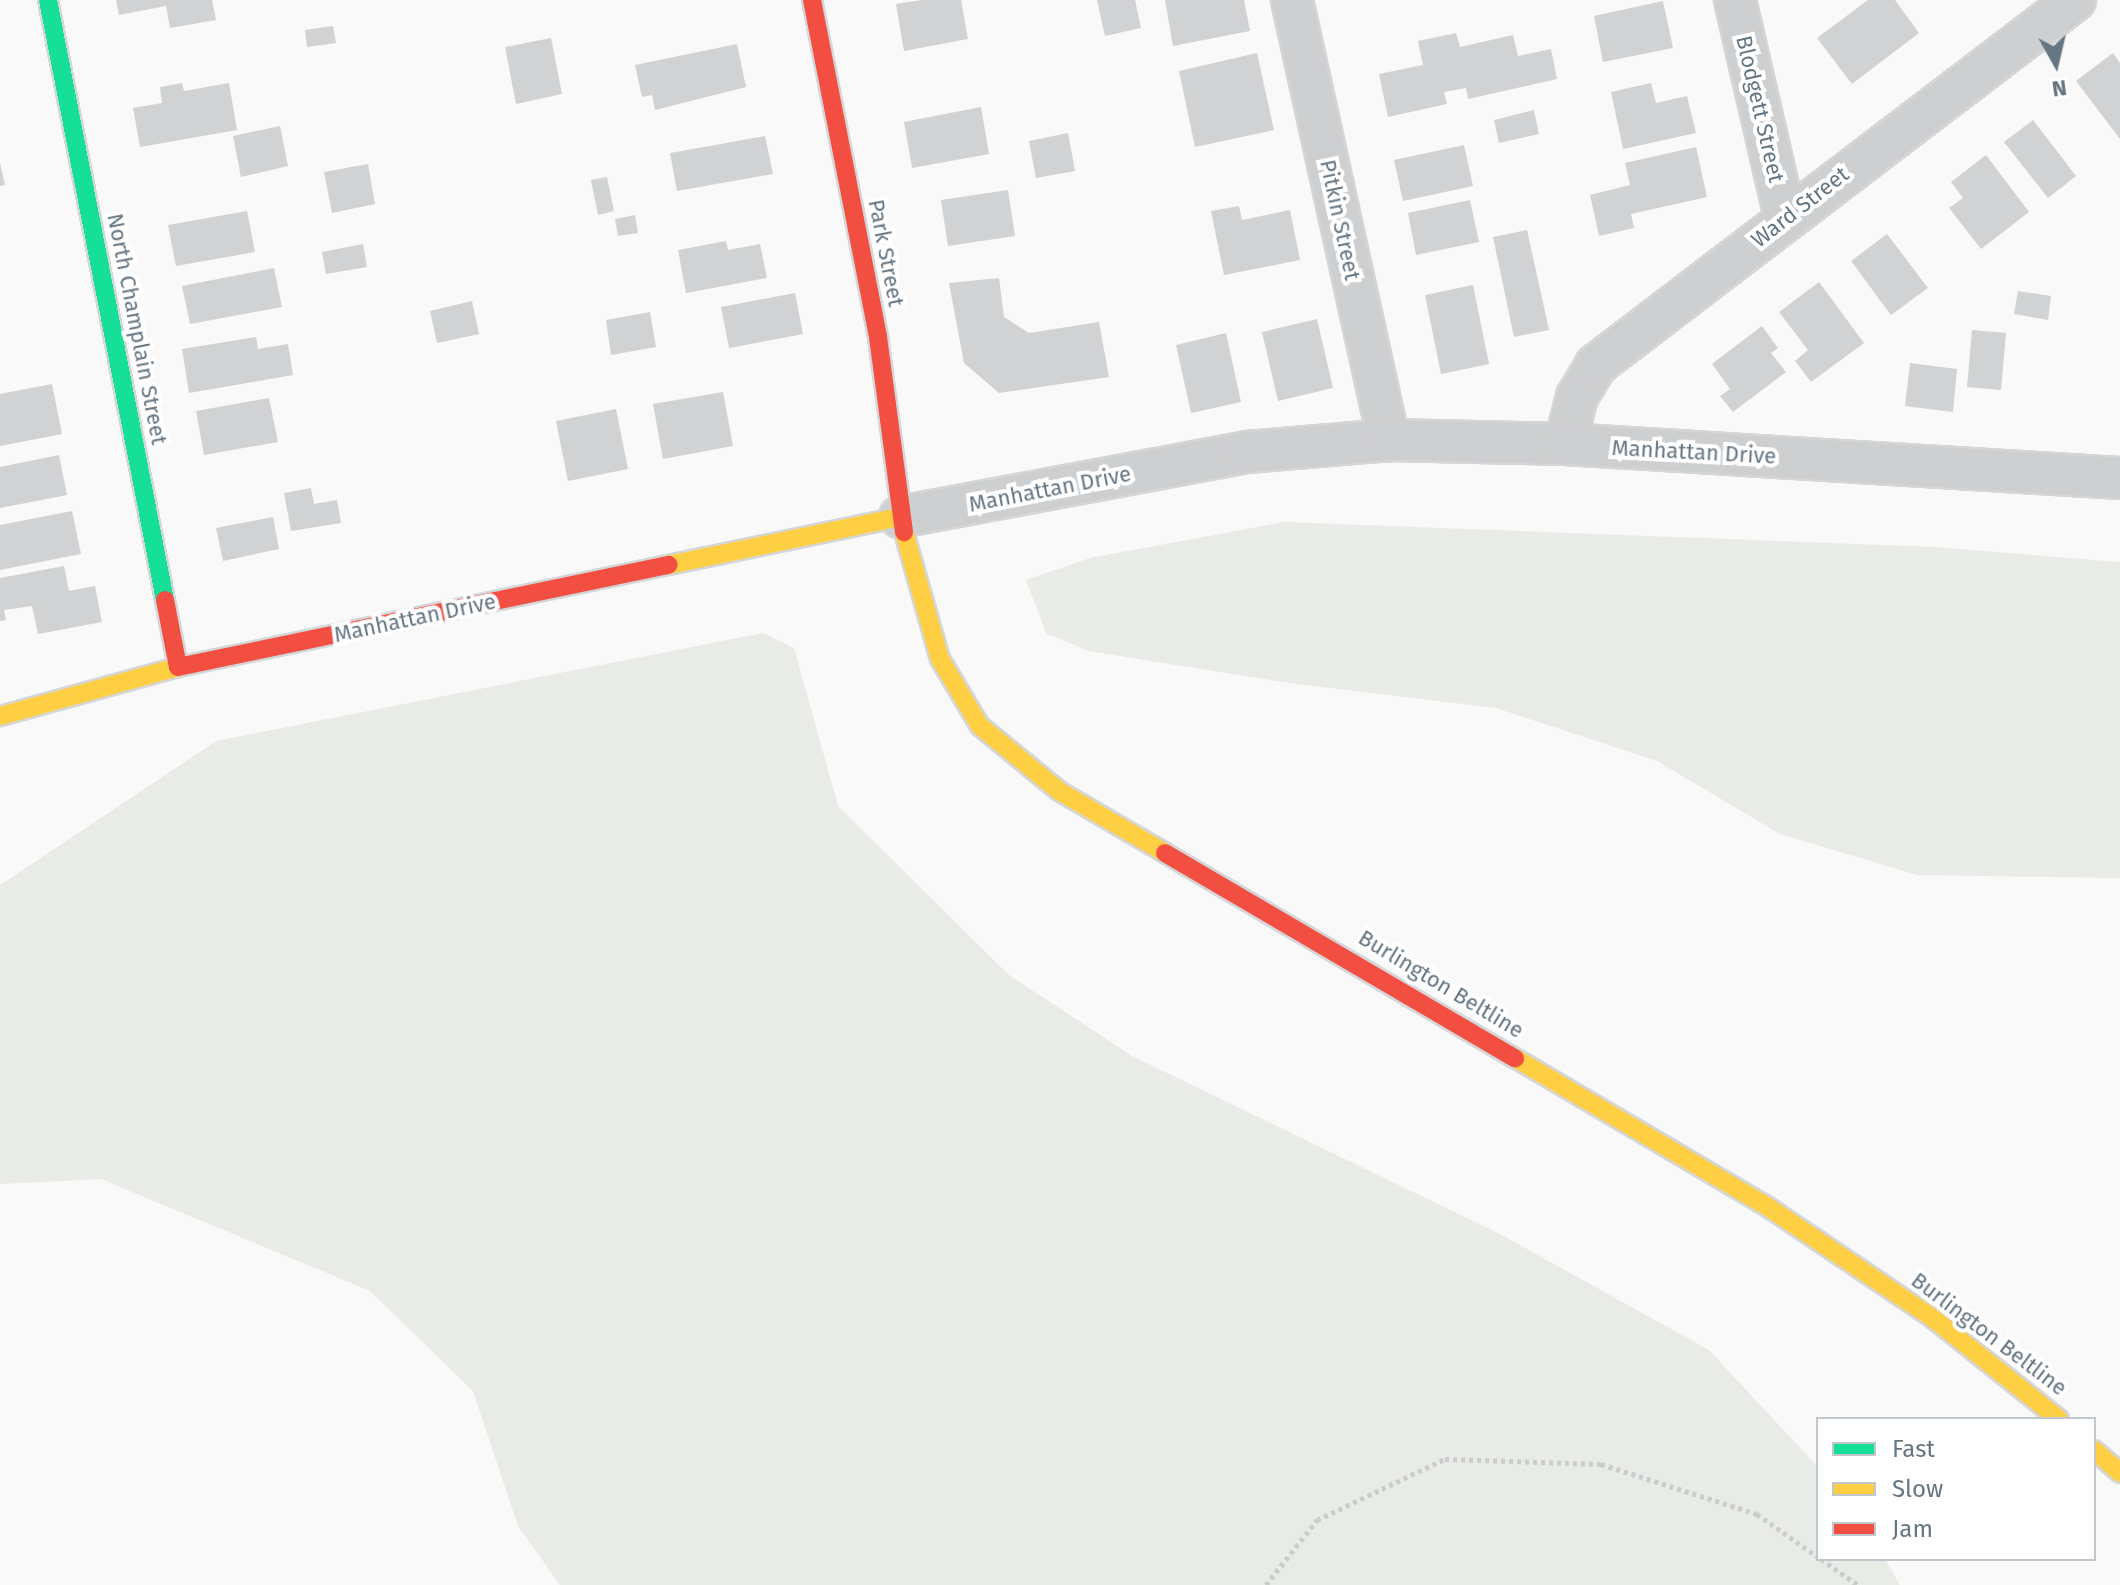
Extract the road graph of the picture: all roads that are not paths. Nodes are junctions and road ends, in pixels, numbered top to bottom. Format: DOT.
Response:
graph roads {
  1 [pos="48,0"];
  2 [pos="812,0"];
  3 [pos="1292,0"];
  4 [pos="1735,0"];
  5 [pos="2075,0"];
  6 [pos="1785,217"];
  7 [pos="1389,440"];
  8 [pos="1565,444"];
  9 [pos="2120,478"];
  10 [pos="900,517"];
  11 [pos="178,667"];
  12 [pos="0,716"];
  13 [pos="2056,1417"];
  14 [pos="2096,1452"];
  15 [pos="2120,1473"];
  1 -- 11 [label="main road, North Champlain Street"];
  2 -- 10 [label="main road, Park Street"];
  3 -- 7 [label="street, Pitkin Street"];
  4 -- 6 [label="street, Blodgett Street"];
  5 -- 6 [label="street, Ward Street"];
  6 -- 8 [label="street, Ward Street"];
  7 -- 8 [label="street, Manhattan Drive"];
  7 -- 10 [label="street, Manhattan Drive"];
  8 -- 9 [label="street, Manhattan Drive"];
  10 -- 11 [label="main road, Manhattan Drive"];
  10 -- 13 [label="main road, Burlington Beltline"];
  11 -- 12 [label="main road, Manhattan Drive"];
  14 -- 15 [label="main road"];
}
